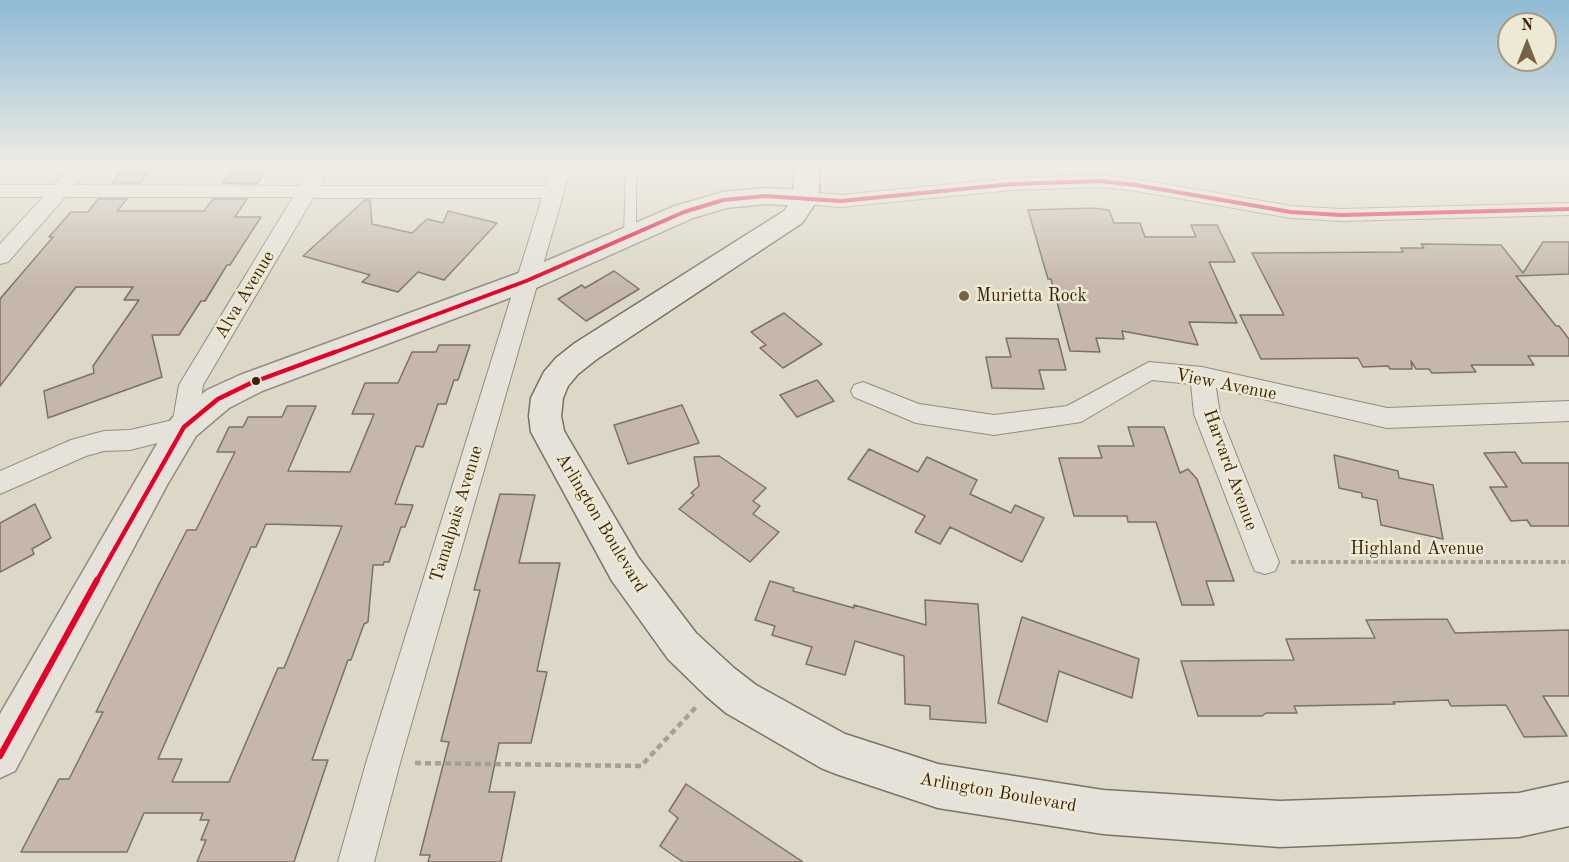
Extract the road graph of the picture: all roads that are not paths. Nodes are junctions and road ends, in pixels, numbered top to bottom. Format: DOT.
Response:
graph roads {
  1 [pos="45,207"];
  2 [pos="297,207"];
  3 [pos="549,207"];
  4 [pos="630,207"];
  5 [pos="700,207"];
  6 [pos="797,207"];
  7 [pos="1267,207"];
  8 [pos="1569,209"];
  9 [pos="630,236"];
  10 [pos="0,258"];
  11 [pos="526,281"];
  12 [pos="1202,376"];
  13 [pos="863,390"];
  14 [pos="1569,411"];
  15 [pos="184,428"];
  16 [pos="0,483"];
  17 [pos="1265,562"];
  18 [pos="0,756"];
  19 [pos="1569,804"];
  20 [pos="356,862"];
  1 -- 10 [label="street"];
  2 -- 15 [label="street, Alva Avenue"];
  3 -- 11 [label="street, Tamalpais Avenue"];
  4 -- 9 [label="lane"];
  5 -- 9 [label="main road"];
  6 -- 19 [label="main road, Arlington Boulevard"];
  7 -- 8 [label="street"];
  9 -- 11 [label="main road"];
  11 -- 15 [label="main road"];
  11 -- 20 [label="street, Tamalpais Avenue"];
  12 -- 13 [label="street, View Avenue"];
  12 -- 14 [label="street, View Avenue"];
  12 -- 17 [label="street, Harvard Avenue"];
  15 -- 16 [label="street"];
  15 -- 18 [label="main road"];
}
